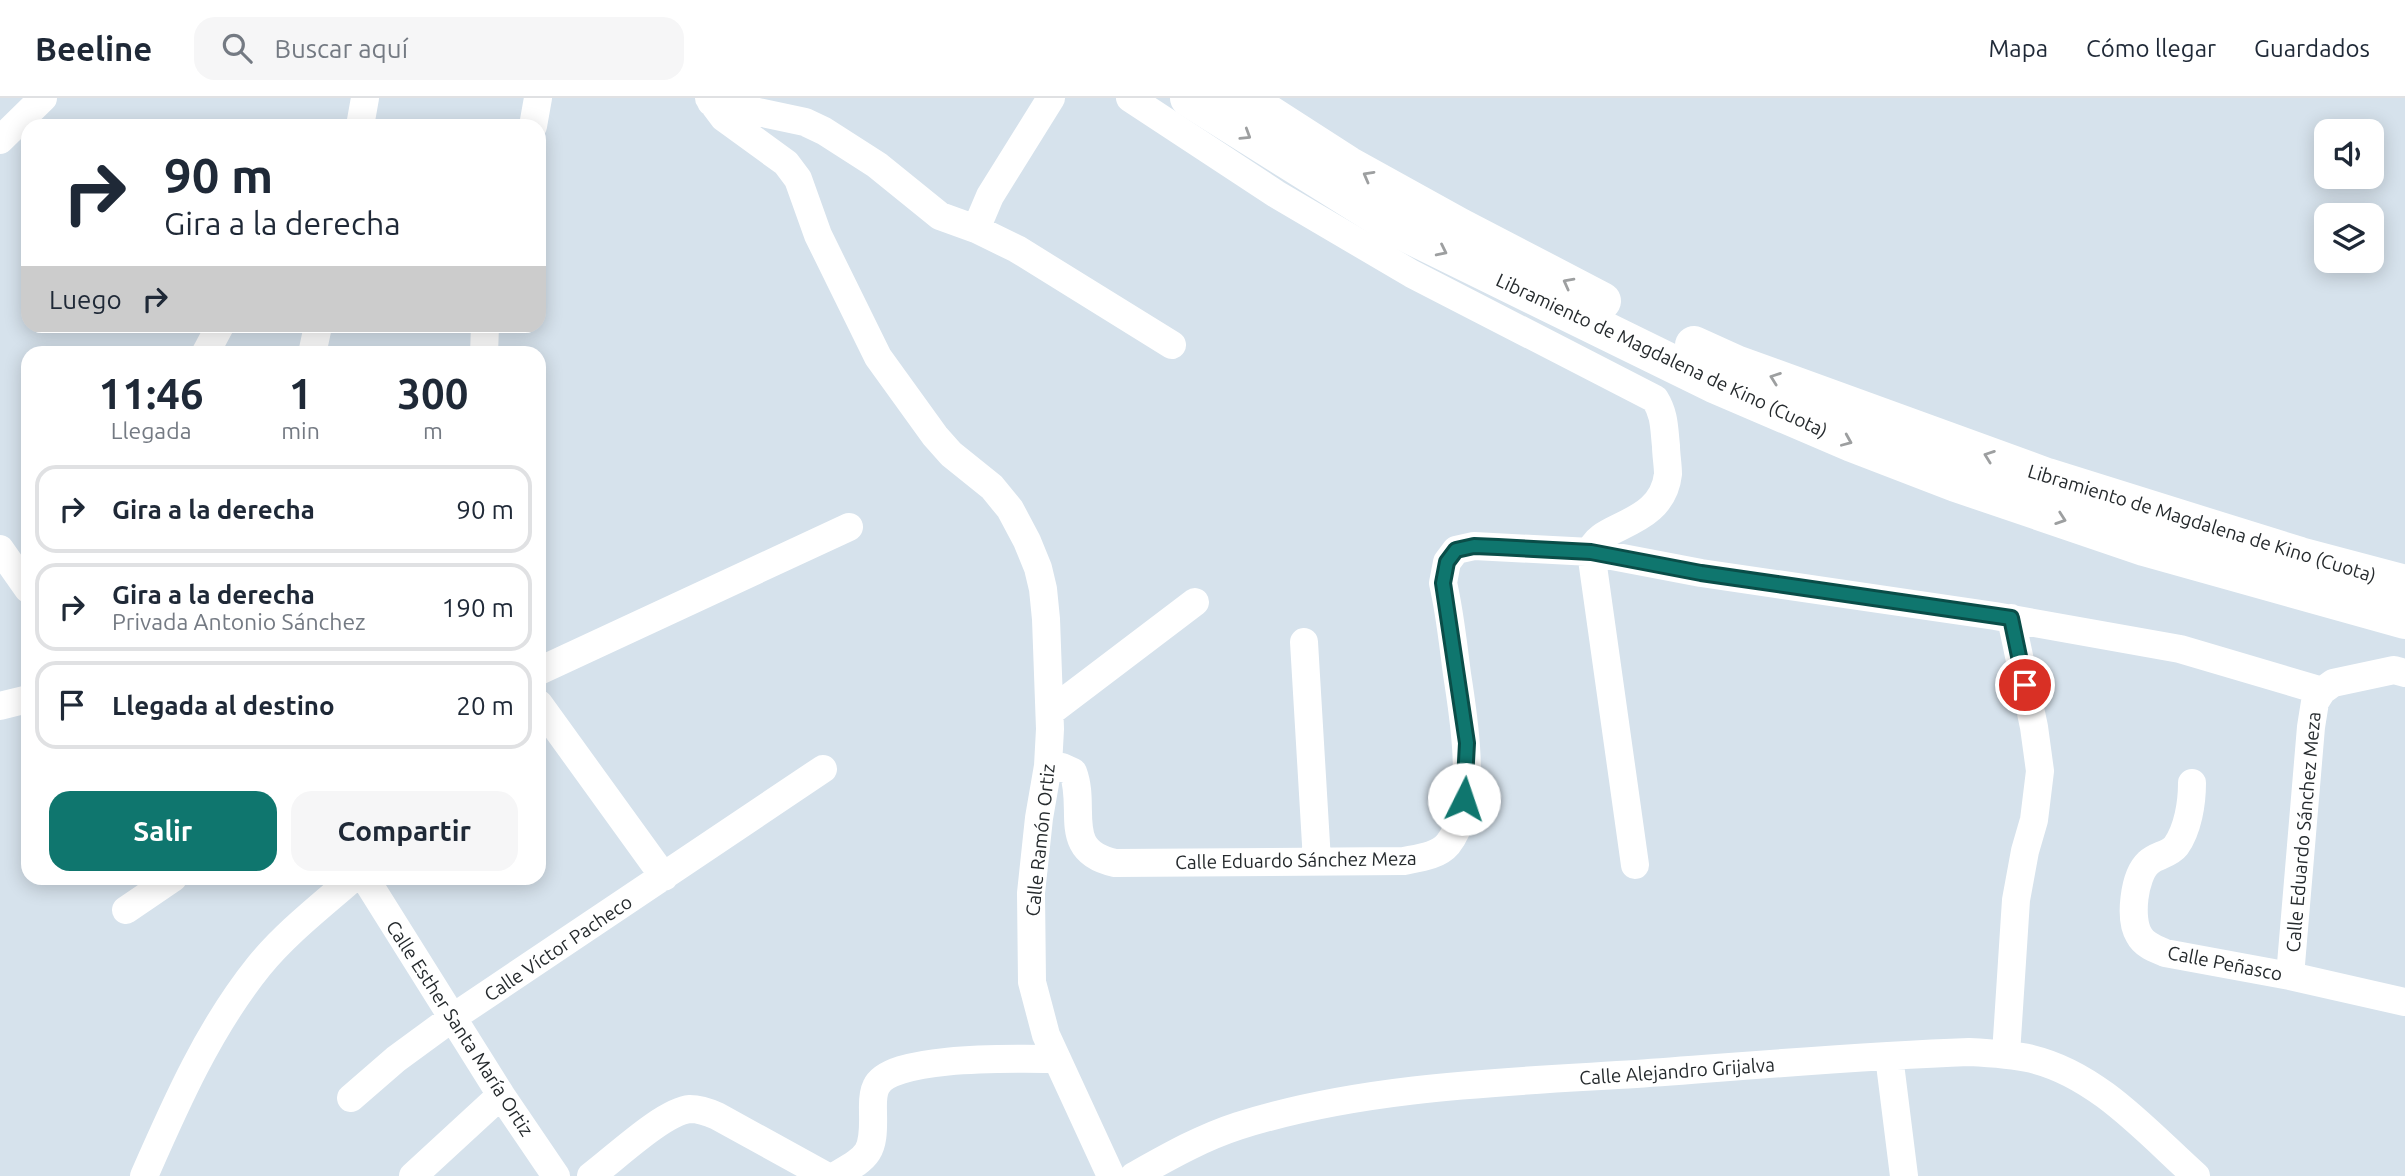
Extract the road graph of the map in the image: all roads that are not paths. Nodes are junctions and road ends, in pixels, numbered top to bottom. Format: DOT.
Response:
graph roads {
  1 [pos="43,98"];
  2 [pos="365,98"];
  3 [pos="538,98"];
  4 [pos="1051,98"];
  5 [pos="1130,98"];
  6 [pos="1189,98"];
  7 [pos="1244,98"];
  8 [pos="710,100"];
  9 [pos="21,119"];
  10 [pos="22,119"];
  11 [pos="361,119"];
  12 [pos="534,119"];
  13 [pos="0,140"];
  14 [pos="976,229"];
  15 [pos="1172,345"];
  16 [pos="849,527"];
  17 [pos="0,549"];
  18 [pos="1591,552"];
  19 [pos="21,579"];
  20 [pos="2405,584"];
  21 [pos="1195,602"];
  22 [pos="2011,618"];
  23 [pos="2405,620"];
  24 [pos="1304,642"];
  25 [pos="546,668"];
  26 [pos="2405,673"];
  27 [pos="2322,691"];
  28 [pos="21,701"];
  29 [pos="0,706"];
  30 [pos="1049,712"];
  31 [pos="546,714"];
  32 [pos="1048,766"];
  33 [pos="824,769"];
  34 [pos="2192,783"];
  35 [pos="1317,862"];
  36 [pos="1635,865"];
  37 [pos="664,877"];
  38 [pos="163,885"];
  39 [pos="345,885"];
  40 [pos="369,885"];
  41 [pos="126,910"];
  42 [pos="2290,976"];
  43 [pos="2405,1002"];
  44 [pos="452,1018"];
  45 [pos="2006,1054"];
  46 [pos="1889,1056"];
  47 [pos="1057,1059"];
  48 [pos="501,1095"];
  49 [pos="351,1098"];
  50 [pos="144,1176"];
  51 [pos="413,1176"];
  52 [pos="556,1176"];
  53 [pos="592,1176"];
  54 [pos="825,1176"];
  55 [pos="835,1176"];
  56 [pos="1111,1176"];
  57 [pos="1134,1176"];
  58 [pos="1904,1176"];
  59 [pos="2196,1176"];
  1 -- 10 [label="street"];
  2 -- 11 [label="street"];
  3 -- 12 [label="street"];
  4 -- 14 [label="street"];
  5 -- 18 [label="street"];
  6 -- 23 [label="highway, Libramiento de Magdalena de Kino (Cuota), one-way"];
  20 -- 7 [label="highway, Libramiento de Magdalena de Kino (Cuota), one-way"];
  8 -- 14 [label="street"];
  8 -- 30 [label="street, Calle Ramón Ortiz"];
  9 -- 13 [label="street"];
  14 -- 15 [label="street"];
  16 -- 25 [label="street"];
  17 -- 19 [label="street"];
  18 -- 22 [label="street"];
  18 -- 35 [label="street, Calle Eduardo Sánchez Meza"];
  18 -- 36 [label="street"];
  21 -- 30 [label="street"];
  22 -- 27 [label="street"];
  22 -- 45 [label="street"];
  24 -- 35 [label="street"];
  26 -- 27 [label="street"];
  27 -- 42 [label="street, Calle Eduardo Sánchez Meza"];
  28 -- 29 [label="street"];
  30 -- 32 [label="street, Calle Ramón Ortiz"];
  31 -- 37 [label="street"];
  32 -- 35 [label="street, Calle Eduardo Sánchez Meza"];
  32 -- 47 [label="street, Calle Ramón Ortiz"];
  33 -- 37 [label="street, Calle Víctor Pacheco"];
  34 -- 42 [label="street, Calle Peñasco"];
  37 -- 44 [label="street, Calle Víctor Pacheco"];
  38 -- 41 [label="street"];
  39 -- 50 [label="street"];
  40 -- 44 [label="street, Calle Esther Santa María Ortiz"];
  42 -- 43 [label="street, Calle Peñasco"];
  44 -- 48 [label="street, Calle Esther Santa María Ortiz"];
  44 -- 49 [label="street, Calle Víctor Pacheco"];
  45 -- 46 [label="street, Calle Alejandro Grijalva"];
  45 -- 59 [label="street, Calle Alejandro Grijalva"];
  46 -- 57 [label="street, Calle Alejandro Grijalva"];
  46 -- 58 [label="street"];
  47 -- 55 [label="street"];
  47 -- 56 [label="street, Calle Ramón Ortiz"];
  48 -- 51 [label="street"];
  48 -- 52 [label="street, Calle Esther Santa María Ortiz"];
  53 -- 54 [label="street"];
}
